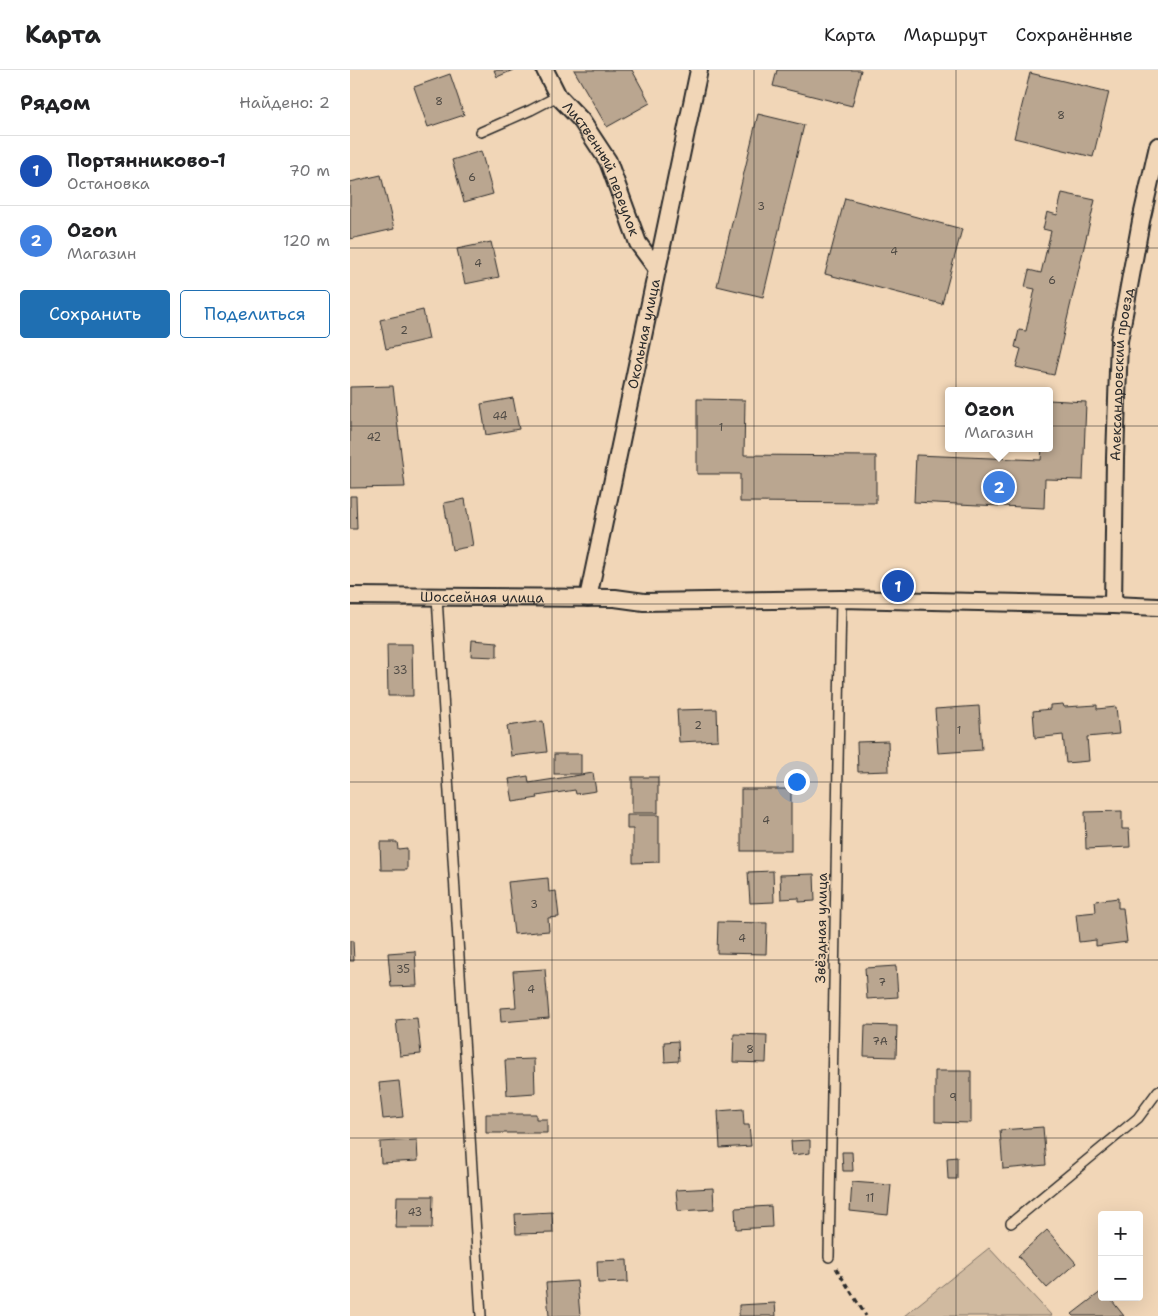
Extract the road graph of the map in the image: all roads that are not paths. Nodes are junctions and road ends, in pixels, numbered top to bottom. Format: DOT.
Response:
graph roads {
  1 [pos="545,70"];
  2 [pos="699,70"];
  3 [pos="558,96"];
  4 [pos="481,132"];
  5 [pos="1158,146"];
  6 [pos="657,269"];
  7 [pos="350,596"];
  8 [pos="437,597"];
  9 [pos="588,598"];
  10 [pos="841,599"];
  11 [pos="1114,605"];
  12 [pos="1158,607"];
  13 [pos="1158,1090"];
  14 [pos="1011,1224"];
  15 [pos="829,1257"];
  16 [pos="481,1316"];
  1 -- 3 [label="street, Лиственный переулок"];
  2 -- 6 [label="street, Окольная улица"];
  3 -- 4 [label="lane"];
  3 -- 6 [label="street, Лиственный переулок"];
  5 -- 11 [label="street, Александровский проезд"];
  6 -- 9 [label="street, Окольная улица"];
  7 -- 8 [label="street, Шоссейная улица"];
  8 -- 9 [label="street, Шоссейная улица"];
  8 -- 16 [label="lane"];
  9 -- 10 [label="street, Шоссейная улица"];
  10 -- 11 [label="street, Шоссейная улица"];
  10 -- 15 [label="lane, Звёздная улица"];
  11 -- 12 [label="street, Шоссейная улица"];
  13 -- 14 [label="lane"];
}
